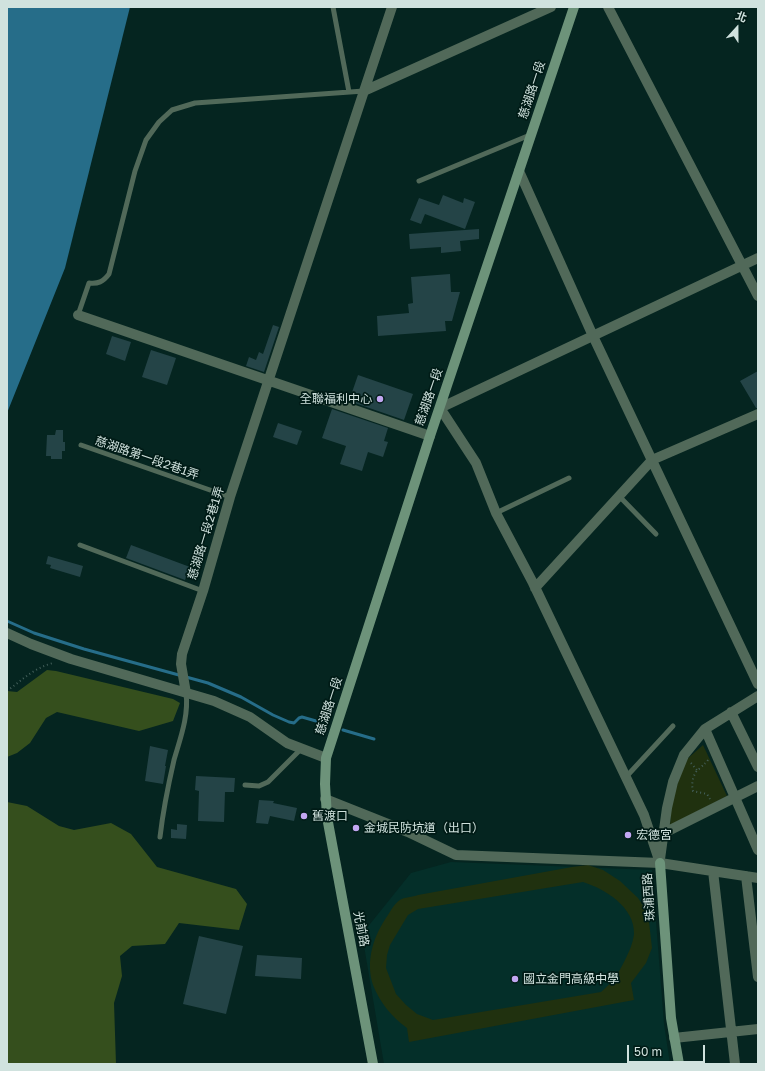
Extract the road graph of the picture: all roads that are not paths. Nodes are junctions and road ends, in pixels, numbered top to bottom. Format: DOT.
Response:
graph roads {
  1 [pos="333,7"];
  2 [pos="392,7"];
  3 [pos="551,7"];
  4 [pos="574,7"];
  5 [pos="608,7"];
  6 [pos="364,91"];
  7 [pos="349,92"];
  8 [pos="531,135"];
  9 [pos="519,171"];
  10 [pos="419,181"];
  11 [pos="758,258"];
  12 [pos="742,265"];
  13 [pos="758,296"];
  14 [pos="78,315"];
  15 [pos="593,336"];
  16 [pos="269,381"];
  17 [pos="440,408"];
  18 [pos="758,414"];
  19 [pos="430,436"];
  20 [pos="80,445"];
  21 [pos="652,460"];
  22 [pos="569,478"];
  23 [pos="619,496"];
  24 [pos="230,497"];
  25 [pos="496,513"];
  26 [pos="656,534"];
  27 [pos="80,545"];
  28 [pos="535,588"];
  29 [pos="203,591"];
  30 [pos="7,633"];
  31 [pos="758,684"];
  32 [pos="185,689"];
  33 [pos="758,696"];
  34 [pos="731,712"];
  35 [pos="673,726"];
  36 [pos="705,729"];
  37 [pos="301,749"];
  38 [pos="326,758"];
  39 [pos="758,767"];
  40 [pos="626,777"];
  41 [pos="245,785"];
  42 [pos="758,786"];
  43 [pos="735,797"];
  44 [pos="325,800"];
  45 [pos="664,833"];
  46 [pos="160,837"];
  47 [pos="758,850"];
  48 [pos="660,863"];
  49 [pos="713,871"];
  50 [pos="746,876"];
  51 [pos="758,878"];
  52 [pos="758,977"];
  53 [pos="758,1029"];
  54 [pos="731,1032"];
  55 [pos="674,1038"];
  56 [pos="373,1064"];
  57 [pos="679,1064"];
  58 [pos="735,1064"];
  1 -- 7 [label="lane"];
  2 -- 6 [label="street, 慈湖路一段2巷1弄"];
  3 -- 6 [label="street"];
  4 -- 8 [label="main road, 慈湖路一段"];
  5 -- 12 [label="street"];
  6 -- 7 [label="lane"];
  6 -- 16 [label="street, 慈湖路一段2巷1弄"];
  7 -- 14 [label="lane"];
  8 -- 9 [label="main road, 慈湖路一段"];
  8 -- 10 [label="lane"];
  9 -- 15 [label="street"];
  9 -- 17 [label="main road, 慈湖路一段"];
  11 -- 12 [label="street"];
  12 -- 13 [label="street"];
  12 -- 15 [label="street"];
  14 -- 16 [label="street"];
  15 -- 17 [label="street"];
  15 -- 21 [label="street"];
  16 -- 19 [label="street"];
  16 -- 24 [label="street, 慈湖路一段2巷1弄"];
  17 -- 19 [label="main road, 慈湖路一段"];
  17 -- 25 [label="street"];
  18 -- 21 [label="street"];
  19 -- 38 [label="main road, 慈湖路一段"];
  20 -- 24 [label="lane, 慈湖路第一段2巷1弄"];
  21 -- 23 [label="street"];
  21 -- 31 [label="street"];
  22 -- 25 [label="lane"];
  23 -- 26 [label="lane"];
  23 -- 28 [label="street"];
  24 -- 29 [label="street, 慈湖路一段2巷1弄"];
  25 -- 28 [label="street"];
  27 -- 29 [label="lane"];
  28 -- 40 [label="street"];
  29 -- 32 [label="street, 慈湖路一段2巷1弄"];
  30 -- 32 [label="street"];
  32 -- 37 [label="street"];
  32 -- 46 [label="lane"];
  33 -- 34 [label="street, 珠浦西路"];
  34 -- 36 [label="street, 珠浦西路"];
  34 -- 39 [label="street"];
  35 -- 40 [label="lane"];
  36 -- 43 [label="street"];
  36 -- 45 [label="street, 珠浦西路"];
  37 -- 38 [label="street"];
  37 -- 41 [label="lane"];
  38 -- 44 [label="main road, 慈湖路一段"];
  40 -- 48 [label="street"];
  42 -- 43 [label="street"];
  43 -- 45 [label="street"];
  43 -- 47 [label="street"];
  44 -- 48 [label="street"];
  44 -- 56 [label="main road, 光前路"];
  45 -- 48 [label="street, 珠浦西路"];
  48 -- 49 [label="street"];
  48 -- 55 [label="main road, 珠浦西路"];
  49 -- 50 [label="street"];
  49 -- 54 [label="street"];
  50 -- 51 [label="street"];
  50 -- 52 [label="street"];
  53 -- 54 [label="street"];
  54 -- 55 [label="street"];
  54 -- 58 [label="street"];
  55 -- 57 [label="main road, 珠浦西路"];
}
